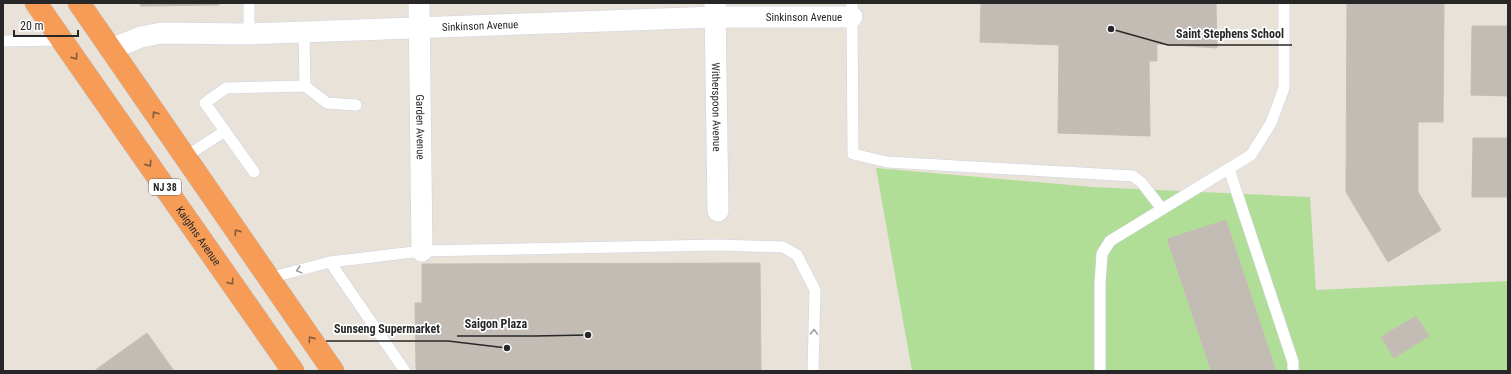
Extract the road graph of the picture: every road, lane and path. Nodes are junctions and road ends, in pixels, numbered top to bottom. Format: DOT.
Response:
graph roads {
  1 [pos="36,3"];
  2 [pos="79,3"];
  3 [pos="249,3"];
  4 [pos="419,3"];
  5 [pos="1284,3"];
  6 [pos="715,10"];
  7 [pos="852,10"];
  8 [pos="419,29"];
  9 [pos="304,32"];
  10 [pos="249,34"];
  11 [pos="62,40"];
  12 [pos="3,41"];
  13 [pos="111,49"];
  14 [pos="305,86"];
  15 [pos="356,105"];
  16 [pos="225,131"];
  17 [pos="185,158"];
  18 [pos="1229,169"];
  19 [pos="254,172"];
  20 [pos="1162,209"];
  21 [pos="718,211"];
  22 [pos="422,251"];
  23 [pos="330,262"];
  24 [pos="269,278"];
  25 [pos="293,371"];
  26 [pos="334,371"];
  27 [pos="405,371"];
  28 [pos="813,371"];
  29 [pos="1100,371"];
  30 [pos="1293,371"];
  1 -- 11 [label="highway, Kaighns Avenue / NJ 38"];
  2 -- 13 [label="highway, NJ 38"];
  3 -- 10 [label="lane"];
  4 -- 8 [label="street, Garden Avenue"];
  5 -- 18 [label="lane"];
  6 -- 7 [label="street, Sinkinson Avenue"];
  6 -- 8 [label="street, Sinkinson Avenue"];
  6 -- 21 [label="street, Witherspoon Avenue"];
  7 -- 20 [label="lane"];
  8 -- 9 [label="street, Sinkinson Avenue"];
  8 -- 22 [label="street, Garden Avenue"];
  9 -- 10 [label="street, Sinkinson Avenue"];
  9 -- 14 [label="lane"];
  10 -- 13 [label="street, Sinkinson Avenue"];
  11 -- 12 [label="lane"];
  11 -- 25 [label="highway, Kaighns Avenue / NJ 38, one-way"];
  17 -- 13 [label="highway, NJ 38, one-way"];
  14 -- 15 [label="lane"];
  14 -- 16 [label="lane"];
  16 -- 17 [label="lane"];
  16 -- 19 [label="lane"];
  24 -- 17 [label="highway, NJ 38, one-way"];
  18 -- 20 [label="lane"];
  18 -- 30 [label="lane"];
  20 -- 29 [label="lane"];
  22 -- 23 [label="lane"];
  28 -- 22 [label="lane, one-way"];
  23 -- 24 [label="lane, one-way"];
  23 -- 27 [label="lane"];
  26 -- 24 [label="highway, NJ 38, one-way"];
}
